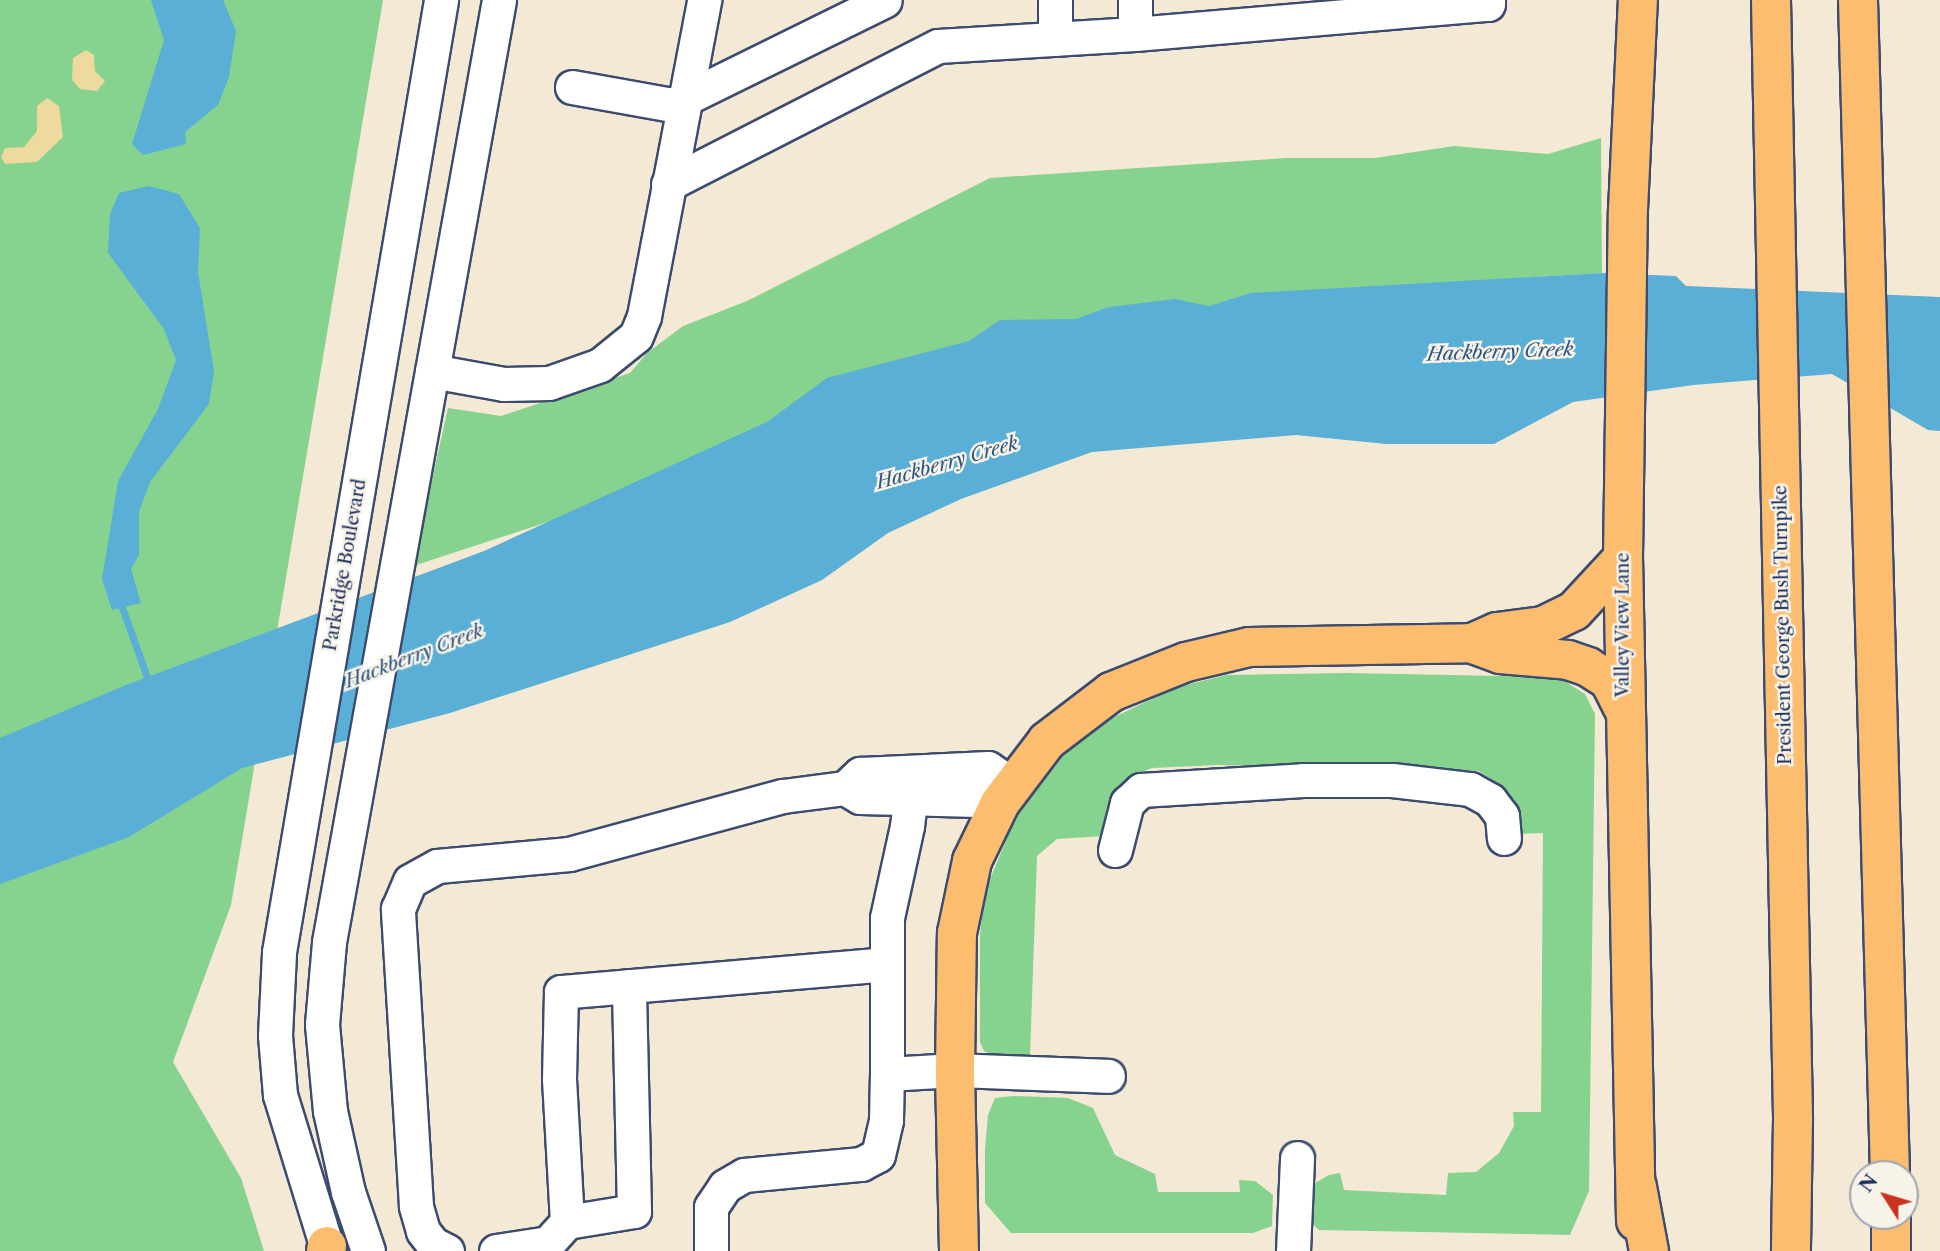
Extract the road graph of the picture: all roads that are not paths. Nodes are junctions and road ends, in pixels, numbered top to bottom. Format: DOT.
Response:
graph roads {
  1 [pos="441,0"];
  2 [pos="499,0"];
  3 [pos="704,0"];
  4 [pos="885,0"];
  5 [pos="1055,0"];
  6 [pos="1135,0"];
  7 [pos="1489,0"];
  8 [pos="1638,0"];
  9 [pos="1771,0"];
  10 [pos="1858,0"];
  11 [pos="1135,34"];
  12 [pos="1055,39"];
  13 [pos="572,87"];
  14 [pos="684,101"];
  15 [pos="668,184"];
  16 [pos="432,371"];
  17 [pos="1623,558"];
  18 [pos="1471,643"];
  19 [pos="1624,710"];
  20 [pos="1011,783"];
  21 [pos="912,784"];
  22 [pos="1504,838"];
  23 [pos="1115,849"];
  24 [pos="886,964"];
  25 [pos="629,986"];
  26 [pos="955,1070"];
  27 [pos="887,1074"];
  28 [pos="1108,1076"];
  29 [pos="1297,1158"];
  30 [pos="1890,1160"];
  31 [pos="1637,1187"];
  32 [pos="567,1222"];
  33 [pos="1891,1230"];
  34 [pos="327,1250"];
  35 [pos="368,1251"];
  36 [pos="447,1251"];
  37 [pos="496,1251"];
  38 [pos="711,1251"];
  39 [pos="960,1251"];
  40 [pos="1293,1251"];
  41 [pos="1636,1251"];
  42 [pos="1649,1251"];
  43 [pos="1791,1251"];
  44 [pos="1891,1251"];
  1 -- 34 [label="street, Parkridge Boulevard"];
  2 -- 16 [label="street"];
  3 -- 14 [label="street"];
  4 -- 14 [label="street"];
  5 -- 12 [label="street"];
  6 -- 11 [label="street"];
  7 -- 11 [label="street"];
  8 -- 17 [label="main road, Valley View Lane"];
  9 -- 43 [label="main road, President George Bush Turnpike"];
  10 -- 30 [label="main road"];
  11 -- 12 [label="street"];
  12 -- 15 [label="street"];
  13 -- 14 [label="street"];
  14 -- 15 [label="street"];
  15 -- 16 [label="street"];
  16 -- 35 [label="street"];
  17 -- 18 [label="main road"];
  17 -- 19 [label="main road, Valley View Lane"];
  18 -- 19 [label="main road"];
  18 -- 20 [label="main road"];
  19 -- 31 [label="main road, Valley View Lane"];
  20 -- 21 [label="street"];
  20 -- 26 [label="main road"];
  21 -- 24 [label="street"];
  21 -- 36 [label="street"];
  22 -- 23 [label="street"];
  24 -- 25 [label="street"];
  24 -- 27 [label="street"];
  25 -- 32 [label="street"];
  25 -- 32 [label="street"];
  26 -- 27 [label="street"];
  26 -- 28 [label="street"];
  26 -- 39 [label="main road"];
  27 -- 38 [label="street"];
  29 -- 40 [label="street"];
  31 -- 41 [label="main road, Valley View Lane"];
  31 -- 42 [label="main road"];
  32 -- 37 [label="street"];
  33 -- 44 [label="main road"];
}
